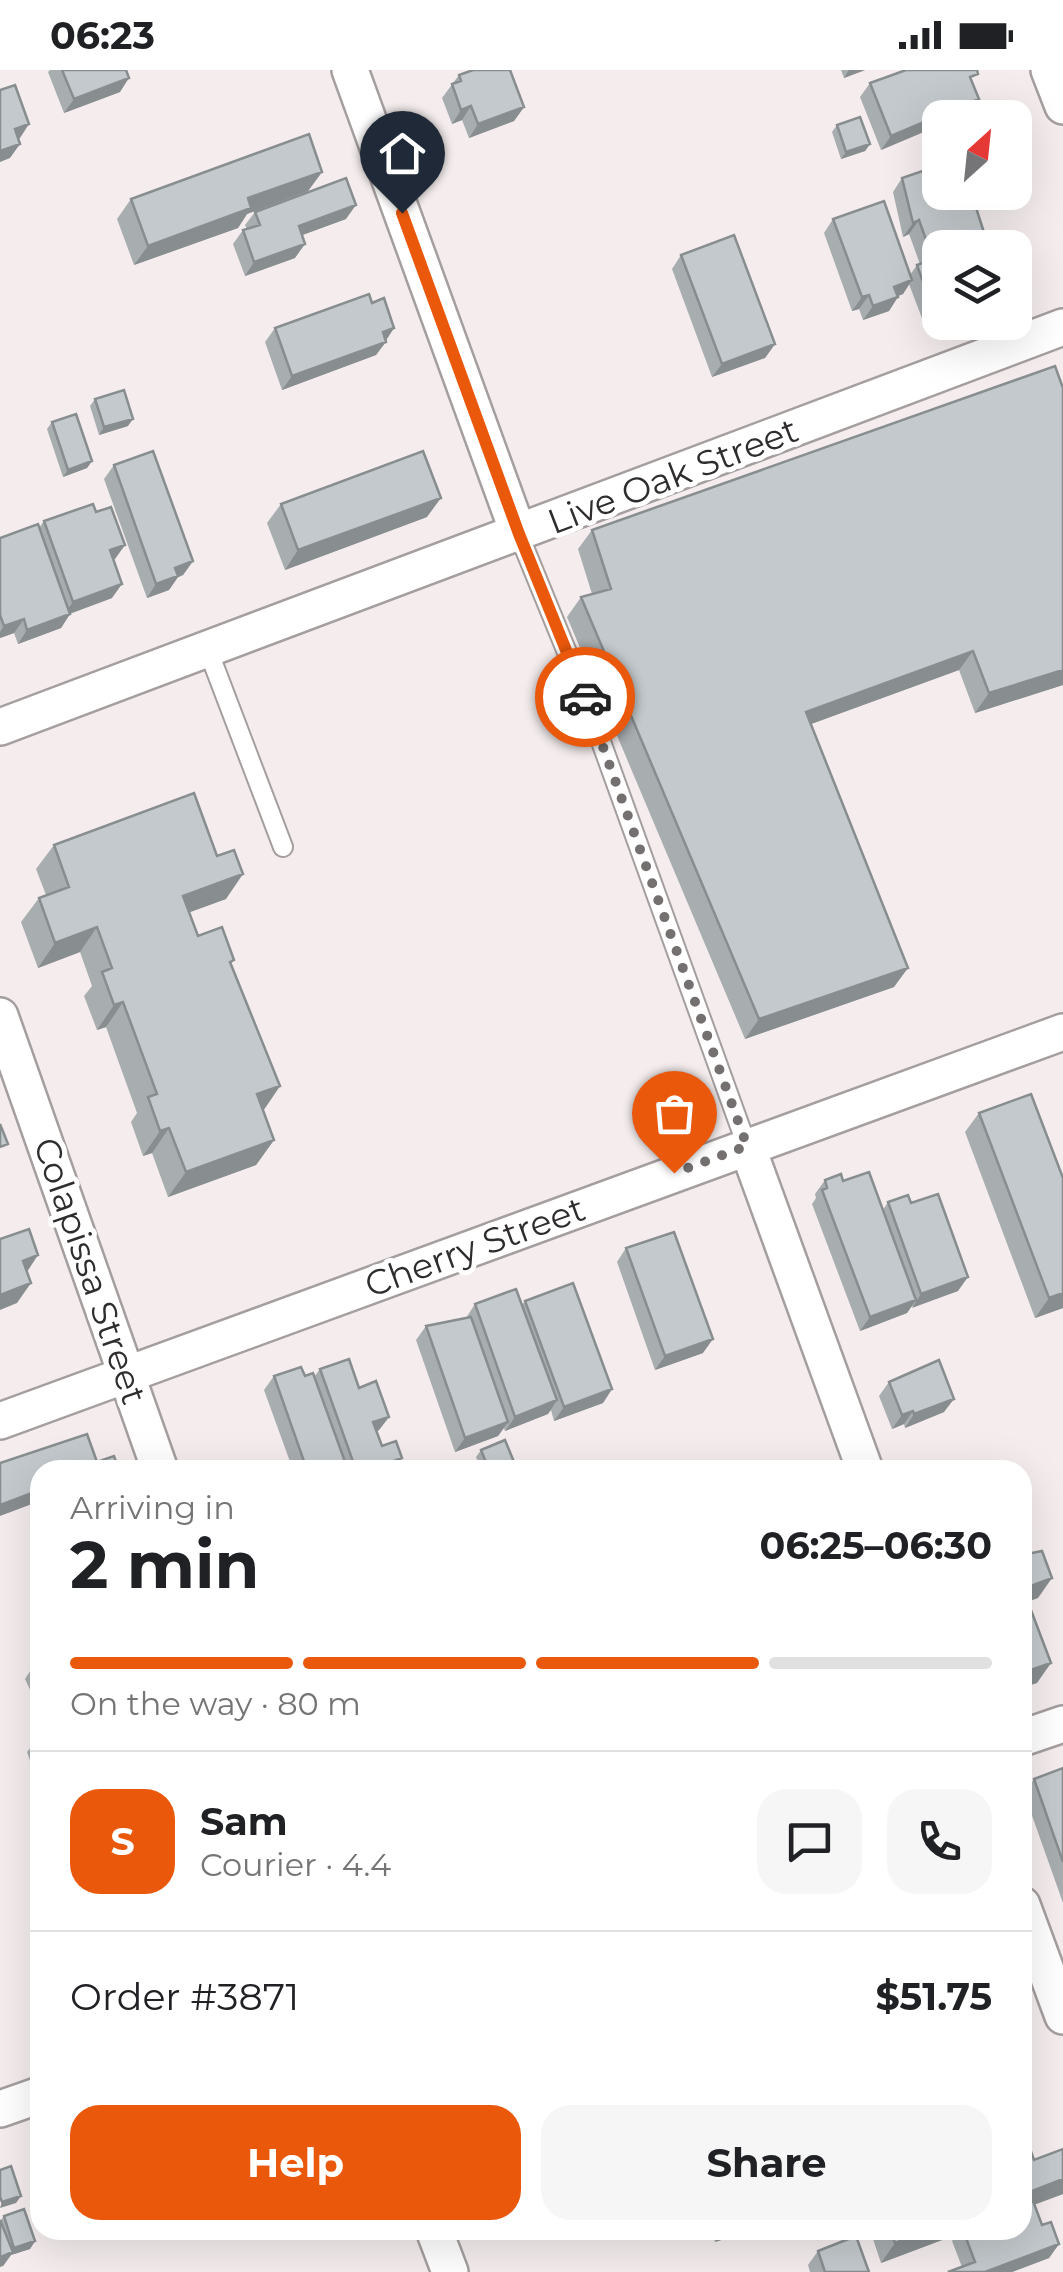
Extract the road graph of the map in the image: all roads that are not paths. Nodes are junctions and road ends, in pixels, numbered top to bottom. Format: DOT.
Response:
graph roads {
  1 [pos="350,70"];
  2 [pos="1050,70"];
  3 [pos="1063,106"];
  4 [pos="1063,327"];
  5 [pos="519,534"];
  6 [pos="208,650"];
  7 [pos="0,727"];
  8 [pos="283,846"];
  9 [pos="0,1016"];
  10 [pos="1063,1032"];
  11 [pos="747,1146"];
  12 [pos="127,1376"];
  13 [pos="0,1421"];
  14 [pos="156,1460"];
  15 [pos="860,1460"];
  16 [pos="1063,1724"];
  17 [pos="1032,1735"];
  18 [pos="1032,1932"];
  19 [pos="1063,2016"];
  20 [pos="30,2098"];
  21 [pos="0,2109"];
  22 [pos="438,2240"];
  23 [pos="450,2272"];
  1 -- 5 [label="street"];
  2 -- 3 [label="street"];
  4 -- 5 [label="street, Live Oak Street"];
  5 -- 6 [label="street, Live Oak Street"];
  5 -- 11 [label="lane"];
  6 -- 7 [label="street, Live Oak Street"];
  6 -- 8 [label="lane"];
  9 -- 12 [label="street, Colapissa Street"];
  10 -- 11 [label="street, Cherry Street"];
  11 -- 12 [label="street, Cherry Street"];
  11 -- 15 [label="street"];
  12 -- 13 [label="street, Cherry Street"];
  12 -- 14 [label="street, Colapissa Street"];
  16 -- 17 [label="street"];
  18 -- 19 [label="street"];
  20 -- 21 [label="street"];
  22 -- 23 [label="street"];
}
